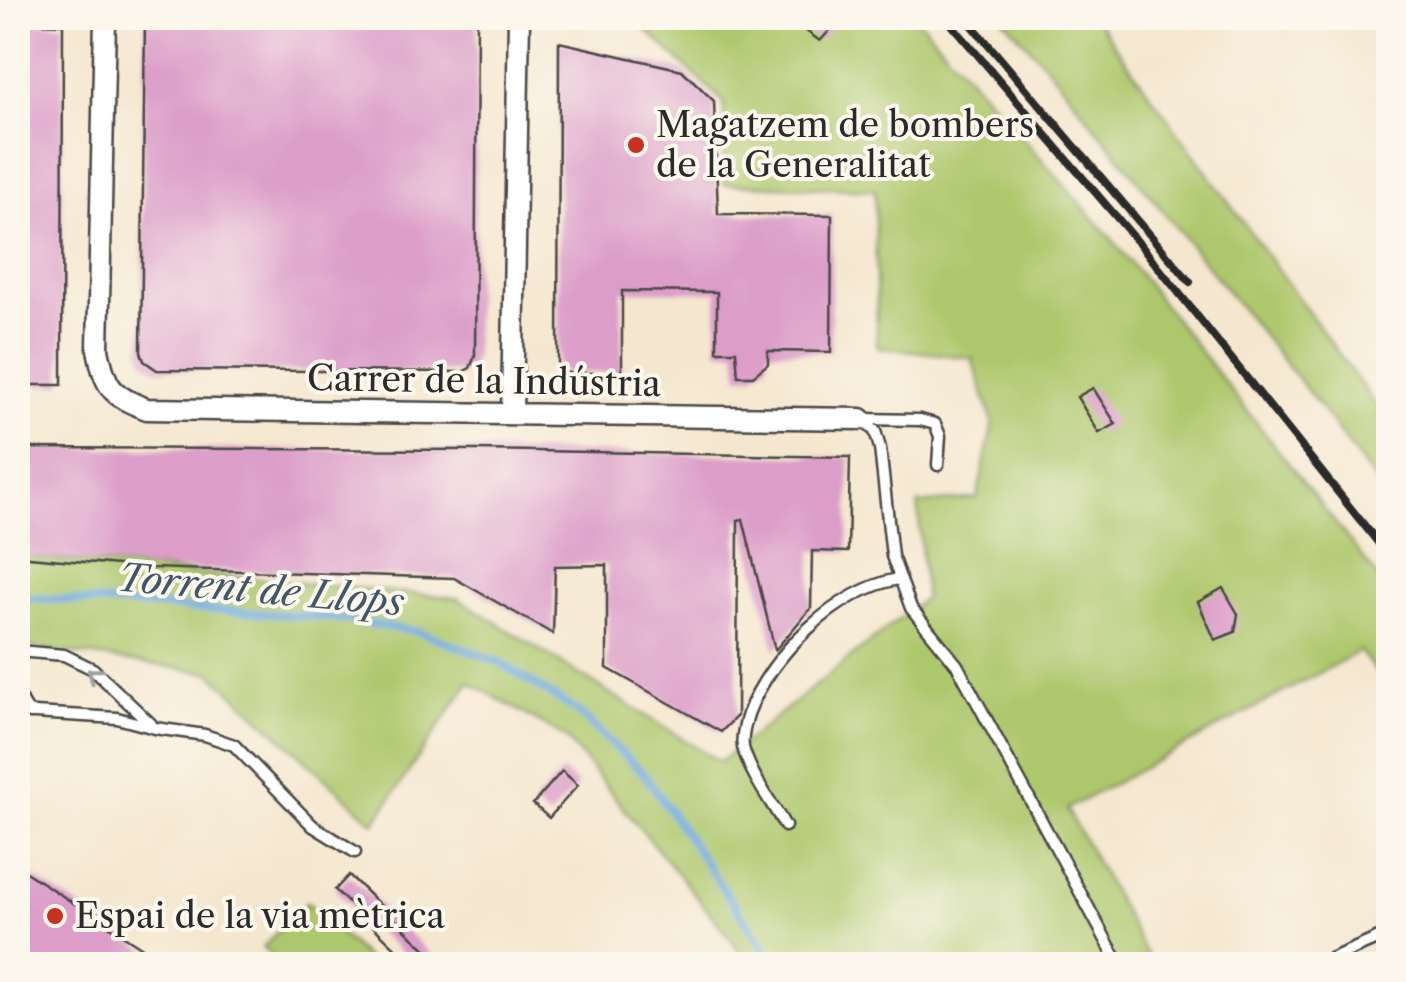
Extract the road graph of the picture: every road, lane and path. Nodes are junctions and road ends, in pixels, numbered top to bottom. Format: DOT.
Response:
graph roads {
  1 [pos="105,18"];
  2 [pos="519,18"];
  3 [pos="512,413"];
  4 [pos="862,419"];
  5 [pos="938,465"];
  6 [pos="898,580"];
  7 [pos="18,651"];
  8 [pos="18,695"];
  9 [pos="23,713"];
  10 [pos="155,728"];
  11 [pos="785,826"];
  12 [pos="354,852"];
  13 [pos="1388,934"];
  14 [pos="1119,964"];
  15 [pos="1319,964"];
  1 -- 3 [label="street, Carrer de la Indústria"];
  2 -- 3 [label="street"];
  3 -- 4 [label="street, Carrer de la Indústria"];
  4 -- 5 [label="lane"];
  4 -- 6 [label="lane"];
  6 -- 11 [label="lane"];
  6 -- 14 [label="lane"];
  10 -- 7 [label="lane, one-way"];
  8 -- 9 [label="lane"];
  9 -- 10 [label="lane"];
  10 -- 12 [label="lane"];
  13 -- 15 [label="lane"];
}
